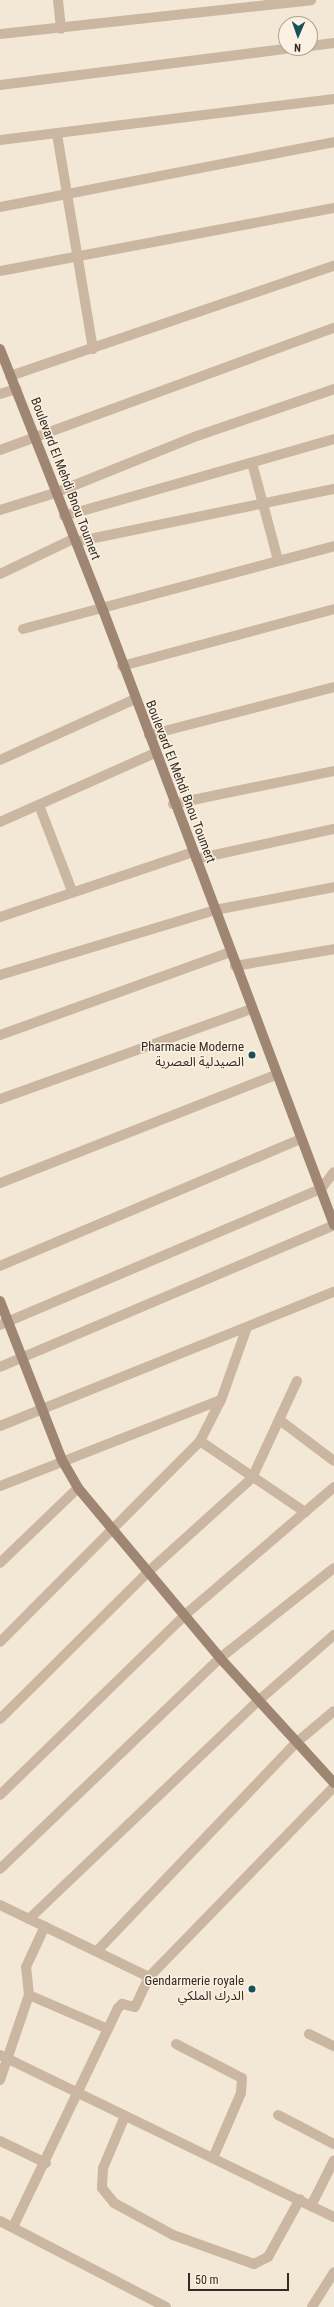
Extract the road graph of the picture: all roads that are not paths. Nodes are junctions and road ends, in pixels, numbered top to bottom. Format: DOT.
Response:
graph roads {
  1 [pos="58,0"];
  2 [pos="311,0"];
  3 [pos="61,29"];
  4 [pos="0,34"];
  5 [pos="334,43"];
  6 [pos="318,45"];
  7 [pos="278,50"];
  8 [pos="0,85"];
  9 [pos="334,99"];
  10 [pos="57,134"];
  11 [pos="0,140"];
  12 [pos="334,142"];
  13 [pos="68,192"];
  14 [pos="0,207"];
  15 [pos="334,208"];
  16 [pos="79,257"];
  17 [pos="334,266"];
  18 [pos="0,271"];
  19 [pos="334,328"];
  20 [pos="0,349"];
  21 [pos="93,349"];
  22 [pos="10,376"];
  23 [pos="16,389"];
  24 [pos="334,389"];
  25 [pos="0,394"];
  26 [pos="34,437"];
  27 [pos="334,439"];
  28 [pos="0,450"];
  29 [pos="252,463"];
  30 [pos="334,489"];
  31 [pos="55,493"];
  32 [pos="261,504"];
  33 [pos="0,510"];
  34 [pos="64,516"];
  35 [pos="74,540"];
  36 [pos="334,546"];
  37 [pos="278,560"];
  38 [pos="0,574"];
  39 [pos="334,609"];
  40 [pos="103,610"];
  41 [pos="23,629"];
  42 [pos="122,666"];
  43 [pos="334,687"];
  44 [pos="135,700"];
  45 [pos="149,735"];
  46 [pos="155,753"];
  47 [pos="0,760"];
  48 [pos="334,771"];
  49 [pos="173,804"];
  50 [pos="39,805"];
  51 [pos="0,822"];
  52 [pos="334,830"];
  53 [pos="194,856"];
  54 [pos="334,887"];
  55 [pos="72,892"];
  56 [pos="215,910"];
  57 [pos="0,916"];
  58 [pos="334,949"];
  59 [pos="230,952"];
  60 [pos="235,966"];
  61 [pos="0,975"];
  62 [pos="252,1009"];
  63 [pos="0,1035"];
  64 [pos="276,1075"];
  65 [pos="0,1099"];
  66 [pos="301,1139"];
  67 [pos="334,1172"];
  68 [pos="0,1183"];
  69 [pos="321,1188"];
  70 [pos="334,1225"];
  71 [pos="0,1266"];
  72 [pos="334,1292"];
  73 [pos="0,1301"];
  74 [pos="4,1323"];
  75 [pos="247,1327"];
  76 [pos="23,1358"];
  77 [pos="0,1367"];
  78 [pos="297,1381"];
  79 [pos="221,1400"];
  80 [pos="43,1408"];
  81 [pos="281,1421"];
  82 [pos="0,1426"];
  83 [pos="200,1441"];
  84 [pos="62,1460"];
  85 [pos="334,1461"];
  86 [pos="252,1478"];
  87 [pos="0,1486"];
  88 [pos="334,1487"];
  89 [pos="78,1488"];
  90 [pos="305,1512"];
  91 [pos="110,1530"];
  92 [pos="0,1563"];
  93 [pos="334,1568"];
  94 [pos="148,1572"];
  95 [pos="186,1614"];
  96 [pos="334,1635"];
  97 [pos="0,1642"];
  98 [pos="220,1658"];
  99 [pos="258,1701"];
  100 [pos="334,1711"];
  101 [pos="0,1719"];
  102 [pos="297,1742"];
  103 [pos="334,1783"];
  104 [pos="334,1787"];
  105 [pos="0,1795"];
  106 [pos="0,1869"];
  107 [pos="0,1905"];
  108 [pos="29,1919"];
  109 [pos="45,1926"];
  110 [pos="98,1950"];
  111 [pos="149,1977"];
  112 [pos="29,1995"];
  113 [pos="108,2029"];
  114 [pos="309,2034"];
  115 [pos="176,2044"];
  116 [pos="334,2046"];
  117 [pos="4,2057"];
  118 [pos="0,2080"];
  119 [pos="76,2093"];
  120 [pos="278,2115"];
  121 [pos="125,2116"];
  122 [pos="0,2141"];
  123 [pos="334,2144"];
  124 [pos="213,2158"];
  125 [pos="334,2160"];
  126 [pos="46,2163"];
  127 [pos="300,2199"];
  128 [pos="311,2206"];
  129 [pos="334,2217"];
  130 [pos="0,2221"];
  131 [pos="13,2228"];
  132 [pos="334,2272"];
  133 [pos="166,2307"];
  134 [pos="312,2307"];
  1 -- 3 [label="street"];
  2 -- 3 [label="street"];
  3 -- 4 [label="street"];
  5 -- 6 [label="street"];
  7 -- 8 [label="street"];
  9 -- 10 [label="street"];
  10 -- 11 [label="street"];
  10 -- 13 [label="street"];
  12 -- 13 [label="street"];
  13 -- 14 [label="street"];
  13 -- 16 [label="street"];
  15 -- 16 [label="street"];
  16 -- 18 [label="street"];
  16 -- 21 [label="street"];
  17 -- 21 [label="street"];
  19 -- 26 [label="street"];
  20 -- 22 [label="main road, Boulevard El Mehdi Bnou Toumert"];
  21 -- 22 [label="street"];
  22 -- 23 [label="main road, Boulevard El Mehdi Bnou Toumert"];
  23 -- 25 [label="street"];
  23 -- 26 [label="main road, Boulevard El Mehdi Bnou Toumert"];
  24 -- 31 [label="street"];
  26 -- 28 [label="street"];
  26 -- 31 [label="main road, Boulevard El Mehdi Bnou Toumert"];
  27 -- 29 [label="street"];
  29 -- 32 [label="street"];
  29 -- 34 [label="street"];
  30 -- 32 [label="street"];
  31 -- 33 [label="street"];
  31 -- 34 [label="main road, Boulevard El Mehdi Bnou Toumert"];
  32 -- 35 [label="street"];
  32 -- 37 [label="street"];
  34 -- 35 [label="main road, Boulevard El Mehdi Bnou Toumert"];
  35 -- 38 [label="street"];
  35 -- 40 [label="main road, Boulevard El Mehdi Bnou Toumert"];
  36 -- 37 [label="street"];
  37 -- 40 [label="street"];
  39 -- 42 [label="street"];
  40 -- 41 [label="street"];
  40 -- 42 [label="main road, Boulevard El Mehdi Bnou Toumert"];
  42 -- 44 [label="main road, Boulevard El Mehdi Bnou Toumert"];
  43 -- 45 [label="street"];
  44 -- 45 [label="main road, Boulevard El Mehdi Bnou Toumert"];
  44 -- 47 [label="street"];
  45 -- 46 [label="main road, Boulevard El Mehdi Bnou Toumert"];
  46 -- 49 [label="main road, Boulevard El Mehdi Bnou Toumert"];
  46 -- 50 [label="street"];
  48 -- 49 [label="street"];
  49 -- 53 [label="main road, Boulevard El Mehdi Bnou Toumert"];
  50 -- 51 [label="street"];
  50 -- 55 [label="street"];
  52 -- 53 [label="street"];
  53 -- 55 [label="street"];
  53 -- 56 [label="main road, Boulevard El Mehdi Bnou Toumert"];
  54 -- 56 [label="street"];
  55 -- 57 [label="street"];
  56 -- 59 [label="main road, Boulevard El Mehdi Bnou Toumert"];
  56 -- 61 [label="street"];
  58 -- 60 [label="street"];
  59 -- 60 [label="main road, Boulevard El Mehdi Bnou Toumert"];
  59 -- 63 [label="street"];
  60 -- 62 [label="main road, Boulevard El Mehdi Bnou Toumert"];
  62 -- 64 [label="main road, Boulevard El Mehdi Bnou Toumert"];
  62 -- 65 [label="street"];
  64 -- 66 [label="main road, Boulevard El Mehdi Bnou Toumert"];
  64 -- 68 [label="street"];
  66 -- 69 [label="main road, Boulevard El Mehdi Bnou Toumert"];
  66 -- 71 [label="street"];
  67 -- 69 [label="street"];
  69 -- 70 [label="main road, Boulevard El Mehdi Bnou Toumert"];
  69 -- 74 [label="street"];
  70 -- 76 [label="street"];
  72 -- 75 [label="street"];
  73 -- 74 [label="main road"];
  74 -- 76 [label="main road"];
  75 -- 79 [label="street"];
  75 -- 80 [label="street"];
  76 -- 77 [label="street"];
  76 -- 80 [label="main road"];
  78 -- 81 [label="street"];
  79 -- 83 [label="street"];
  79 -- 84 [label="street"];
  80 -- 82 [label="street"];
  80 -- 84 [label="main road"];
  81 -- 85 [label="street"];
  81 -- 86 [label="street"];
  83 -- 86 [label="street"];
  83 -- 91 [label="street"];
  84 -- 87 [label="street"];
  84 -- 89 [label="main road"];
  86 -- 90 [label="street"];
  86 -- 94 [label="street"];
  88 -- 90 [label="street"];
  89 -- 91 [label="main road"];
  89 -- 92 [label="street"];
  90 -- 95 [label="street"];
  91 -- 94 [label="main road"];
  91 -- 97 [label="street"];
  93 -- 98 [label="street"];
  94 -- 95 [label="main road"];
  94 -- 101 [label="street"];
  95 -- 98 [label="main road"];
  95 -- 105 [label="street"];
  96 -- 99 [label="street"];
  98 -- 99 [label="main road"];
  98 -- 106 [label="street"];
  99 -- 102 [label="main road"];
  99 -- 108 [label="street"];
  100 -- 102 [label="street"];
  102 -- 103 [label="main road"];
  102 -- 110 [label="street"];
  104 -- 111 [label="street"];
  107 -- 108 [label="street"];
  108 -- 109 [label="street"];
  109 -- 110 [label="street"];
  109 -- 112 [label="street"];
  110 -- 111 [label="street"];
  111 -- 113 [label="street"];
  112 -- 113 [label="street"];
  112 -- 117 [label="street"];
  113 -- 119 [label="street"];
  114 -- 116 [label="street"];
  115 -- 124 [label="street"];
  117 -- 118 [label="street"];
  117 -- 119 [label="street"];
  119 -- 121 [label="street"];
  119 -- 126 [label="street"];
  120 -- 123 [label="street"];
  121 -- 124 [label="street"];
  121 -- 127 [label="street"];
  122 -- 126 [label="street"];
  124 -- 127 [label="street"];
  125 -- 128 [label="street"];
  126 -- 131 [label="street"];
  127 -- 128 [label="street"];
  128 -- 129 [label="street"];
  130 -- 131 [label="street"];
  131 -- 133 [label="street"];
  132 -- 134 [label="street"];
}
